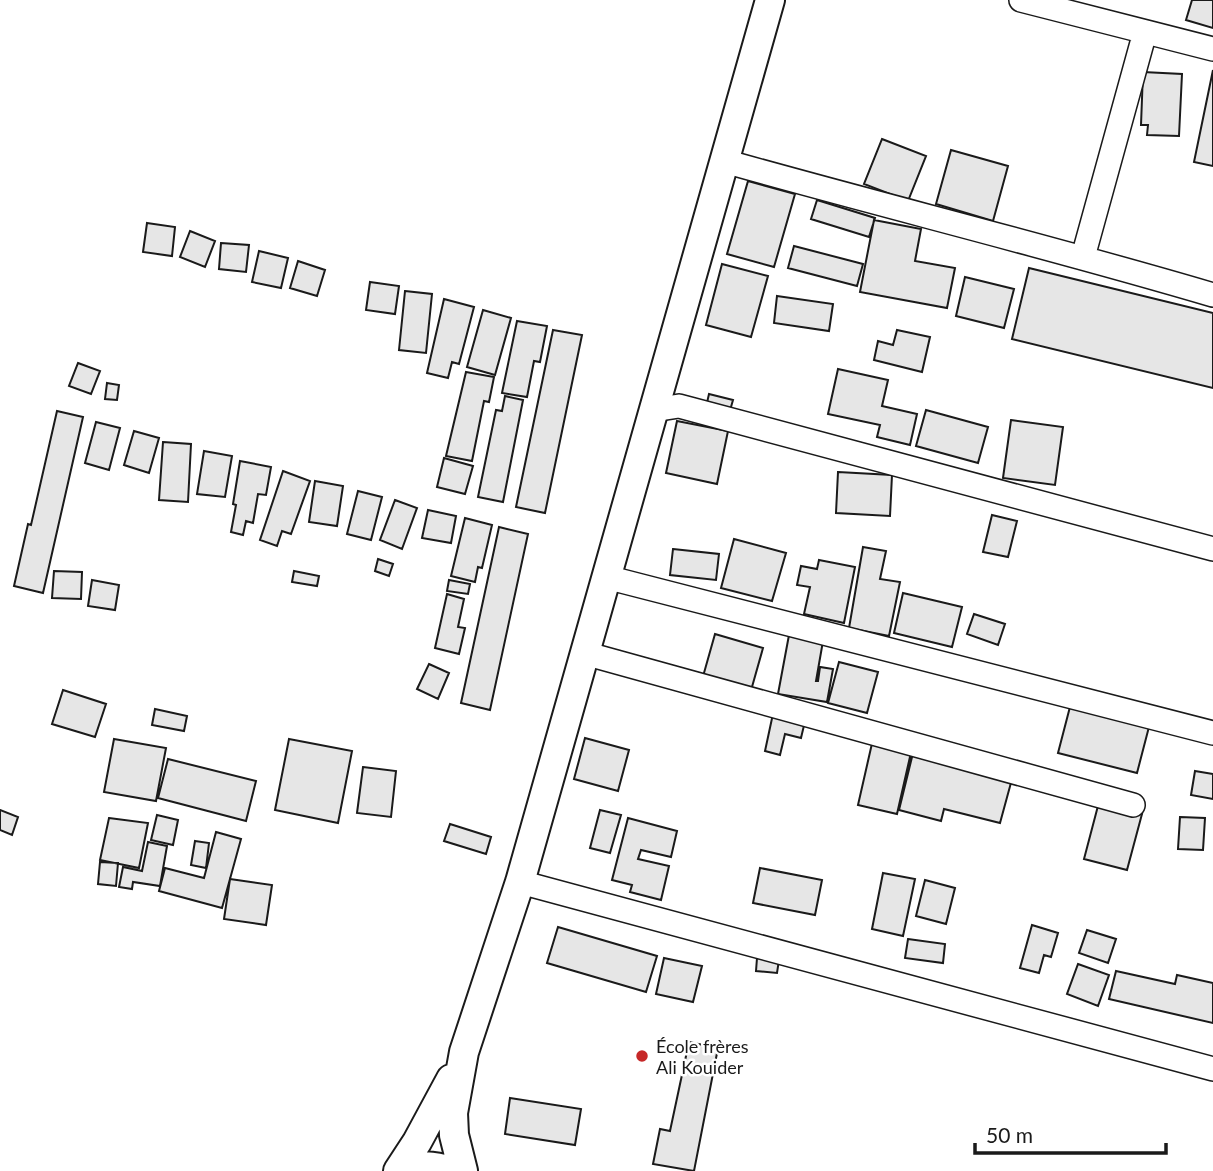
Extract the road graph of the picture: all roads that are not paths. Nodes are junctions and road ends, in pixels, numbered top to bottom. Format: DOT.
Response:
graph roads {
  1 [pos="769,0"];
  2 [pos="1021,0"];
  3 [pos="1146,32"];
  4 [pos="1213,48"];
  5 [pos="724,161"];
  6 [pos="1083,257"];
  7 [pos="1213,295"];
  8 [pos="653,410"];
  9 [pos="1213,549"];
  10 [pos="606,576"];
  11 [pos="584,653"];
  12 [pos="1213,733"];
  13 [pos="1133,805"];
  14 [pos="520,882"];
  15 [pos="464,1052"];
  16 [pos="1213,1069"];
  17 [pos="400,1171"];
  18 [pos="451,1171"];
  19 [pos="463,1171"];
  1 -- 5 [label="street"];
  2 -- 3 [label="street"];
  3 -- 4 [label="street"];
  3 -- 6 [label="street"];
  5 -- 6 [label="street"];
  5 -- 8 [label="street"];
  6 -- 7 [label="street"];
  8 -- 9 [label="street"];
  8 -- 10 [label="street"];
  10 -- 11 [label="street"];
  10 -- 12 [label="street"];
  11 -- 13 [label="street"];
  11 -- 14 [label="street"];
  14 -- 15 [label="street"];
  14 -- 16 [label="street"];
  15 -- 17 [label="street"];
  15 -- 19 [label="street"];
  17 -- 18 [label="street"];
}
